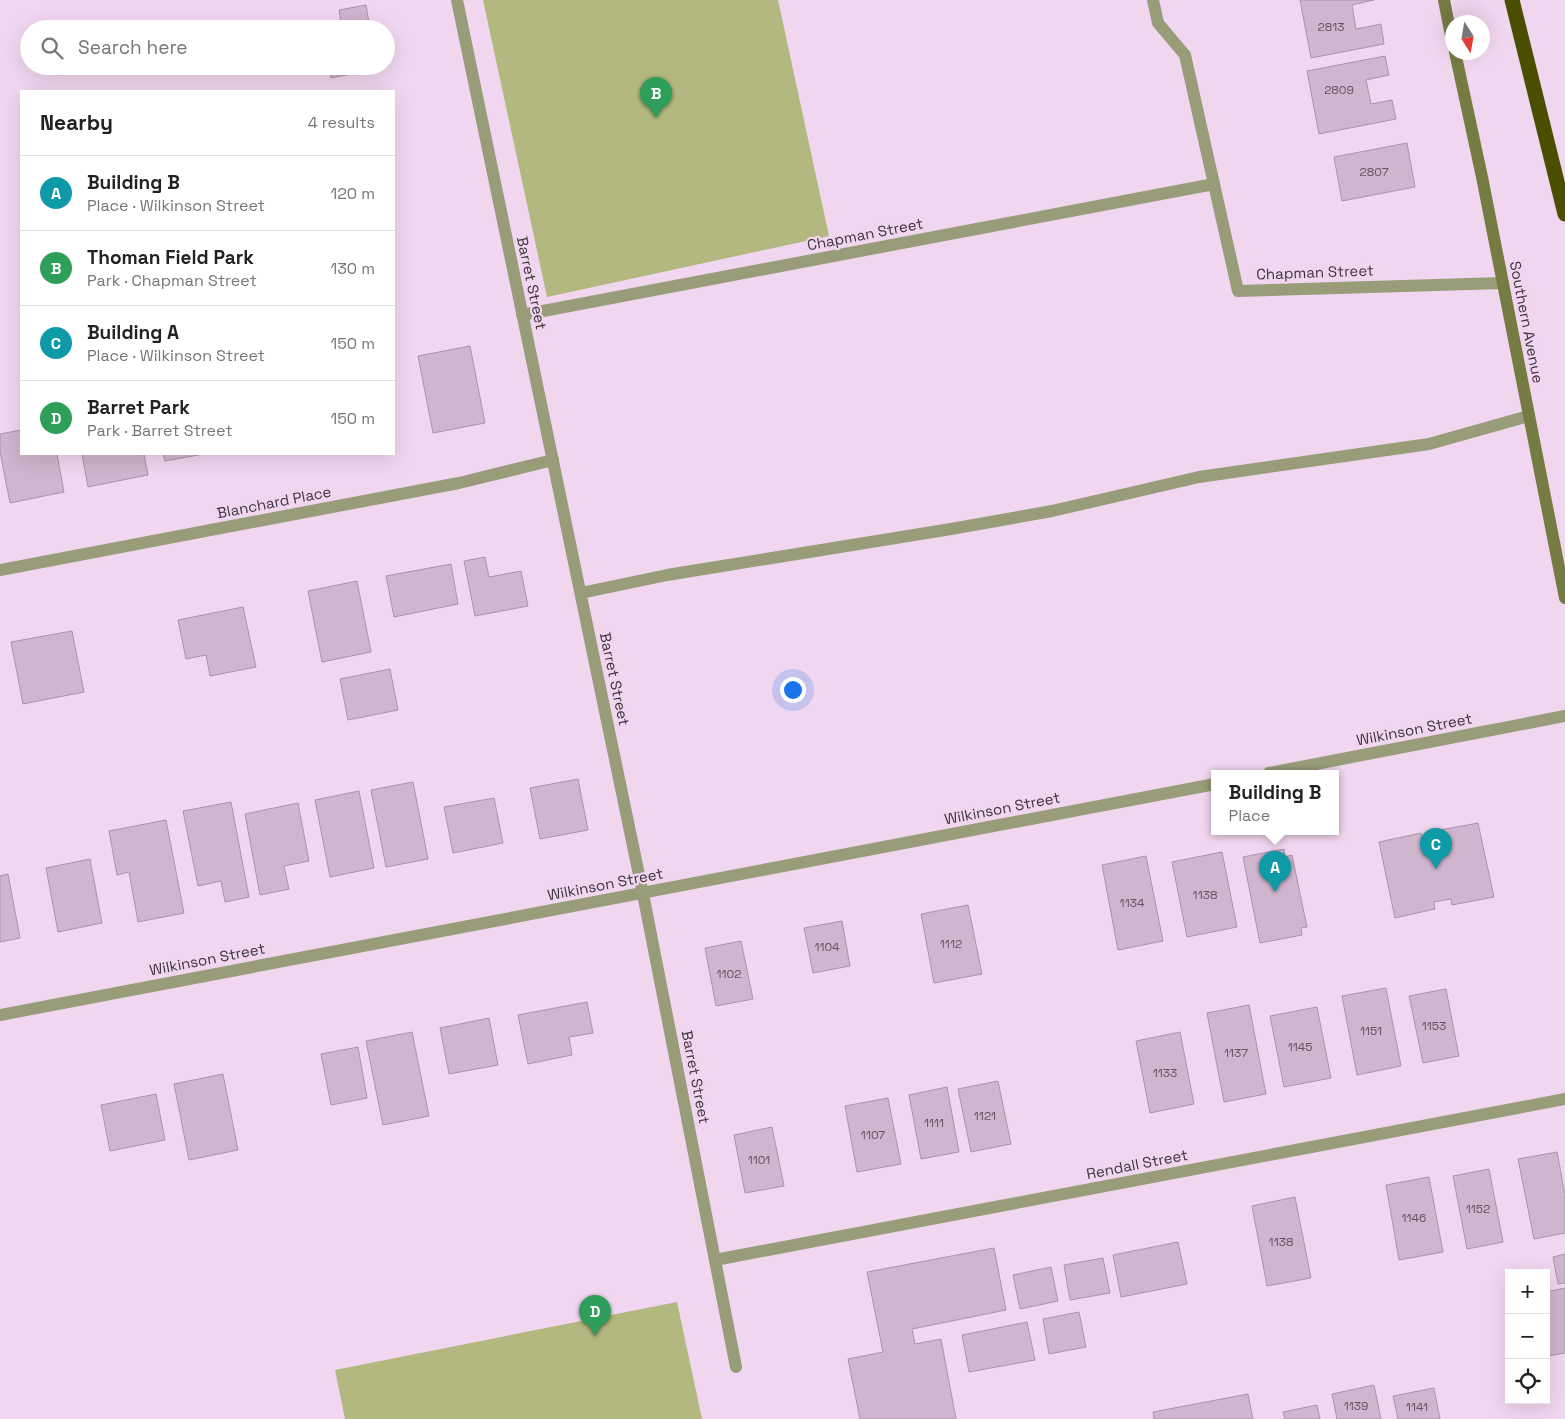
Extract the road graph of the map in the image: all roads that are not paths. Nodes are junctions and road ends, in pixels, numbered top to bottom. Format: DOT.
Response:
graph roads {
  1 [pos="456,0"];
  2 [pos="1153,0"];
  3 [pos="1444,0"];
  4 [pos="1512,0"];
  5 [pos="1447,15"];
  6 [pos="1457,60"];
  7 [pos="1214,184"];
  8 [pos="1565,214"];
  9 [pos="1503,283"];
  10 [pos="522,315"];
  11 [pos="1529,416"];
  12 [pos="553,460"];
  13 [pos="0,570"];
  14 [pos="581,593"];
  15 [pos="1565,598"];
  16 [pos="1565,716"];
  17 [pos="1285,770"];
  18 [pos="1211,785"];
  19 [pos="643,894"];
  20 [pos="0,1015"];
  21 [pos="1565,1099"];
  22 [pos="715,1260"];
  23 [pos="736,1367"];
  1 -- 10 [label="street, Barret Street"];
  2 -- 7 [label="street, Chapman Street"];
  3 -- 5 [label="street"];
  4 -- 8 [label="highway"];
  6 -- 9 [label="street, Southern Avenue"];
  7 -- 9 [label="street, Chapman Street"];
  7 -- 10 [label="street, Chapman Street"];
  9 -- 11 [label="street, Southern Avenue"];
  10 -- 12 [label="street, Barret Street"];
  11 -- 14 [label="street"];
  11 -- 15 [label="street, Southern Avenue"];
  12 -- 13 [label="street, Blanchard Place"];
  12 -- 14 [label="street, Barret Street"];
  14 -- 19 [label="street, Barret Street"];
  16 -- 17 [label="street, Wilkinson Street"];
  18 -- 19 [label="street, Wilkinson Street"];
  19 -- 20 [label="street, Wilkinson Street"];
  19 -- 22 [label="street, Barret Street"];
  21 -- 22 [label="street, Rendall Street"];
  22 -- 23 [label="street, Barret Street"];
}
